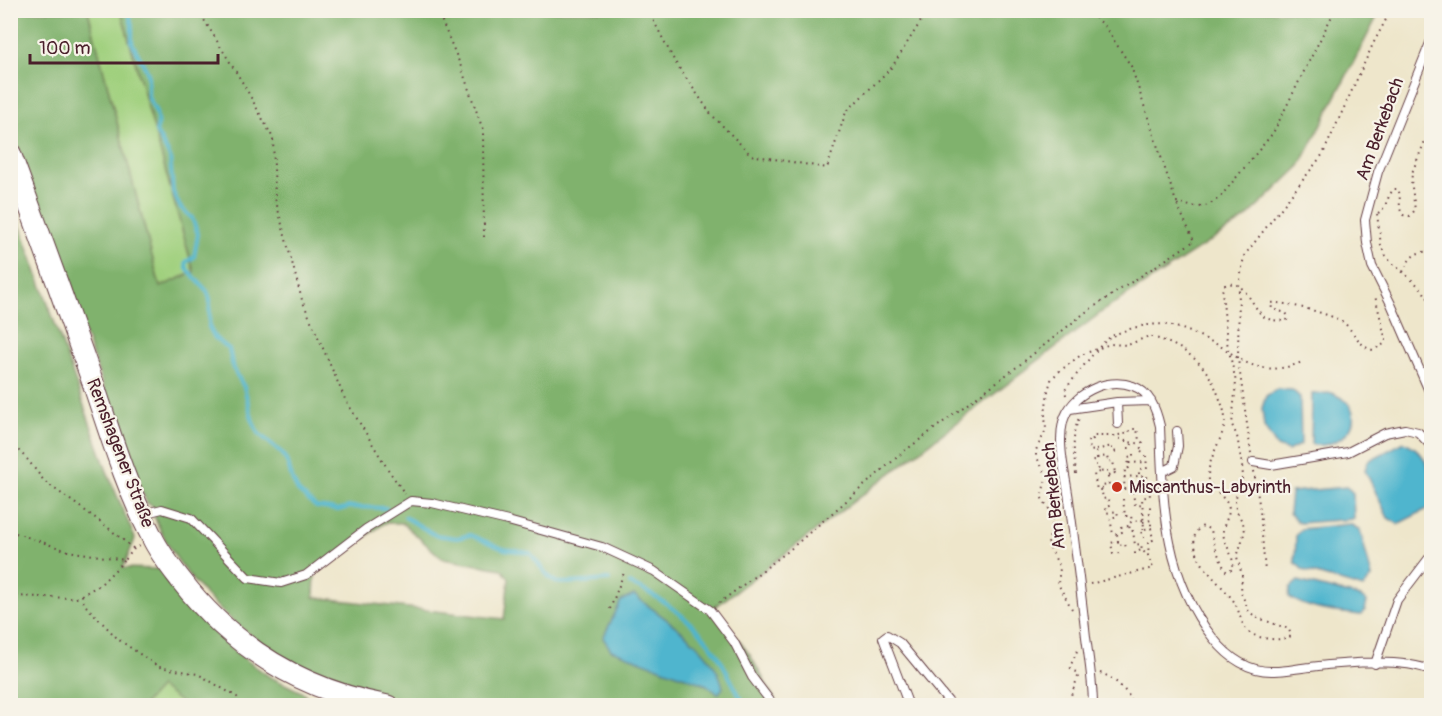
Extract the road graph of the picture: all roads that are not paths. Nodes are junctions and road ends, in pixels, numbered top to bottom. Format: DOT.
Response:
graph roads {
  1 [pos="1431,38"];
  2 [pos="10,153"];
  3 [pos="1431,398"];
  4 [pos="1151,401"];
  5 [pos="1117,402"];
  6 [pos="1070,409"];
  7 [pos="1118,424"];
  8 [pos="1176,431"];
  9 [pos="1431,447"];
  10 [pos="1253,462"];
  11 [pos="1162,472"];
  12 [pos="141,514"];
  13 [pos="1431,555"];
  14 [pos="1375,664"];
  15 [pos="1431,671"];
  16 [pos="388,705"];
  17 [pos="774,705"];
  18 [pos="909,705"];
  19 [pos="952,705"];
  20 [pos="1093,705"];
  1 -- 3 [label="lane, Am Berkebach"];
  2 -- 12 [label="main road, Remshagener Straße"];
  4 -- 5 [label="lane"];
  4 -- 6 [label="lane"];
  4 -- 11 [label="lane"];
  5 -- 6 [label="lane"];
  5 -- 7 [label="lane"];
  6 -- 20 [label="lane, Am Berkebach"];
  8 -- 11 [label="lane"];
  9 -- 10 [label="lane"];
  11 -- 14 [label="lane"];
  12 -- 16 [label="main road, Remshagener Straße"];
  12 -- 17 [label="lane"];
  13 -- 14 [label="lane"];
  14 -- 15 [label="lane"];
  18 -- 19 [label="lane"];
}
